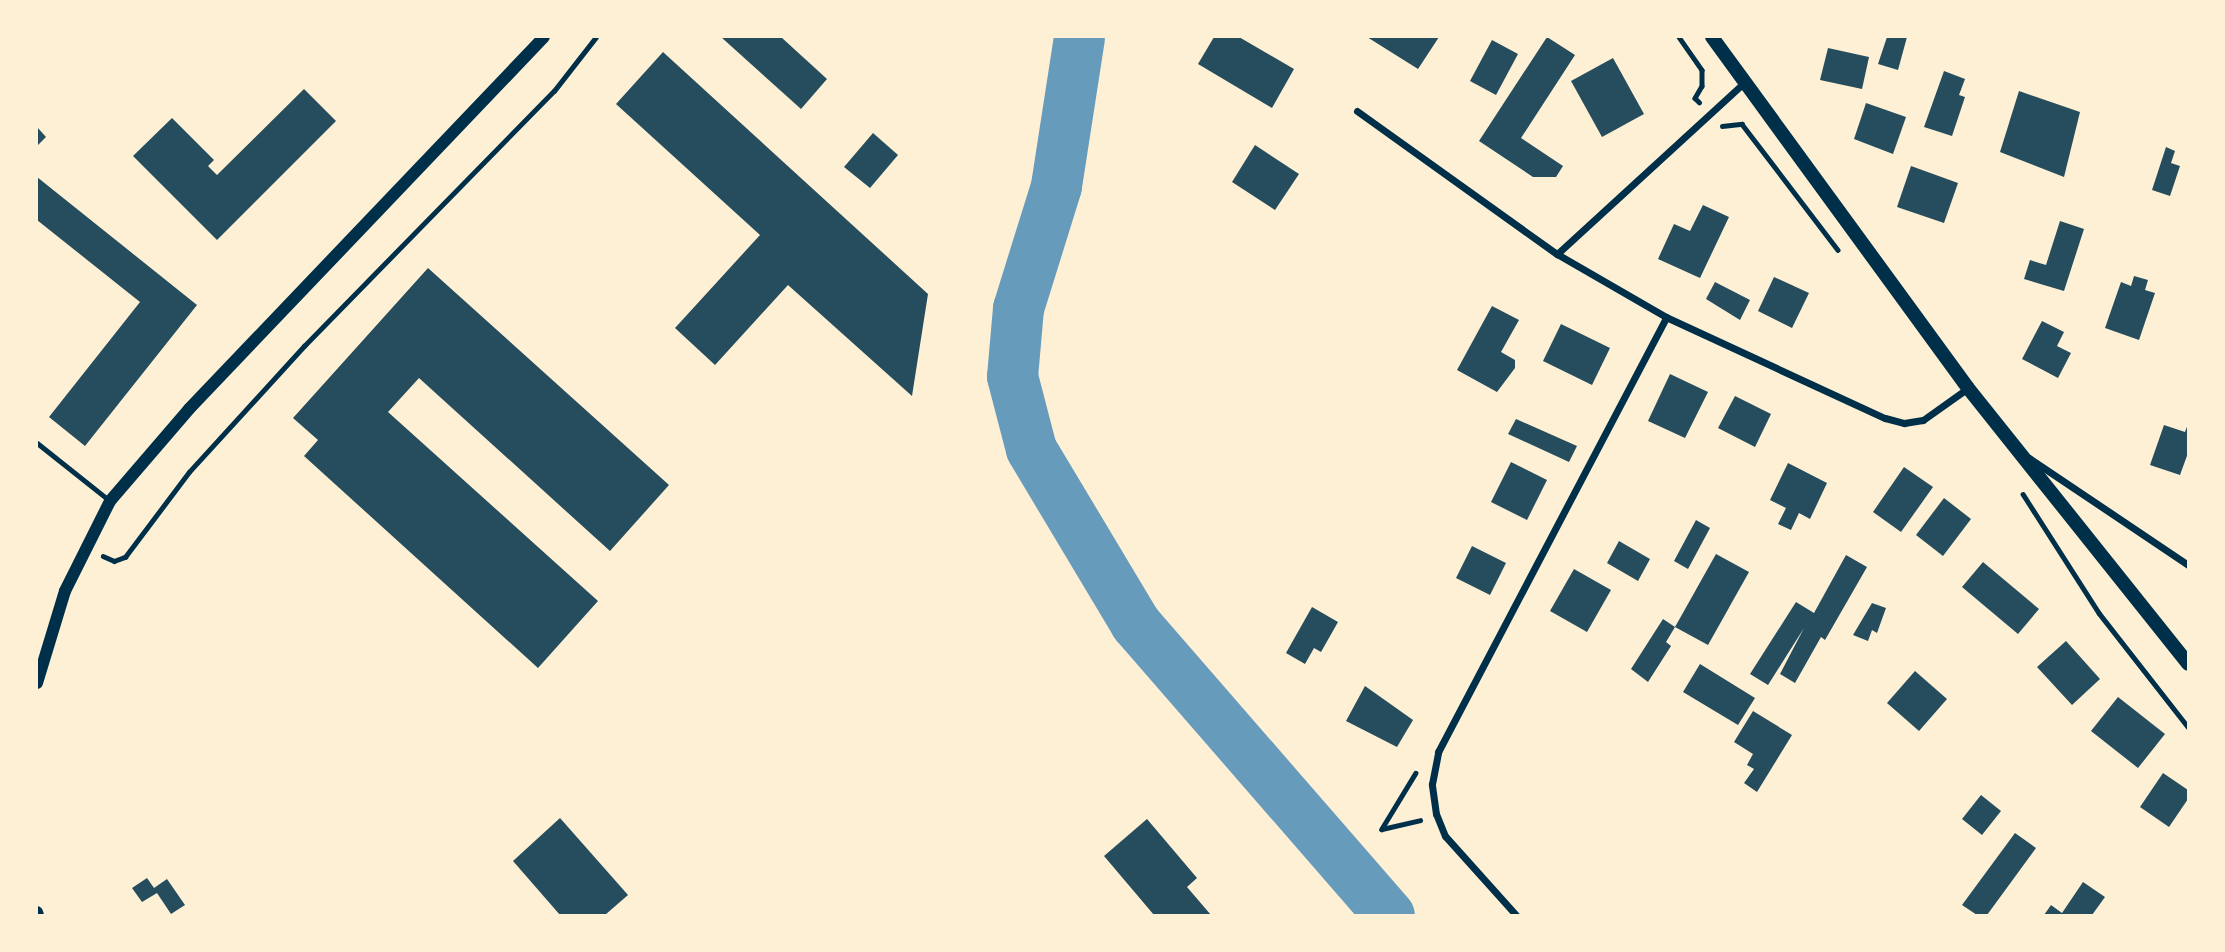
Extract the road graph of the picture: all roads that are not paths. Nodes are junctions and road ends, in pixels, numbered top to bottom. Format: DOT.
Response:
graph roads {
  1 [pos="544,37"];
  2 [pos="1712,37"];
  3 [pos="1746,81"];
  4 [pos="1357,111"];
  5 [pos="1557,254"];
  6 [pos="1666,317"];
  7 [pos="1968,388"];
  8 [pos="37,443"];
  9 [pos="2014,447"];
  10 [pos="110,502"];
  11 [pos="2188,565"];
  12 [pos="2188,664"];
  13 [pos="37,683"];
  14 [pos="1516,915"];
  1 -- 10 [label="street"];
  2 -- 3 [label="main road"];
  3 -- 5 [label="street"];
  3 -- 7 [label="main road"];
  4 -- 5 [label="street"];
  5 -- 6 [label="street"];
  6 -- 7 [label="street"];
  6 -- 14 [label="street"];
  7 -- 9 [label="main road"];
  8 -- 10 [label="lane"];
  9 -- 11 [label="street"];
  9 -- 12 [label="main road"];
  10 -- 13 [label="street"];
}
